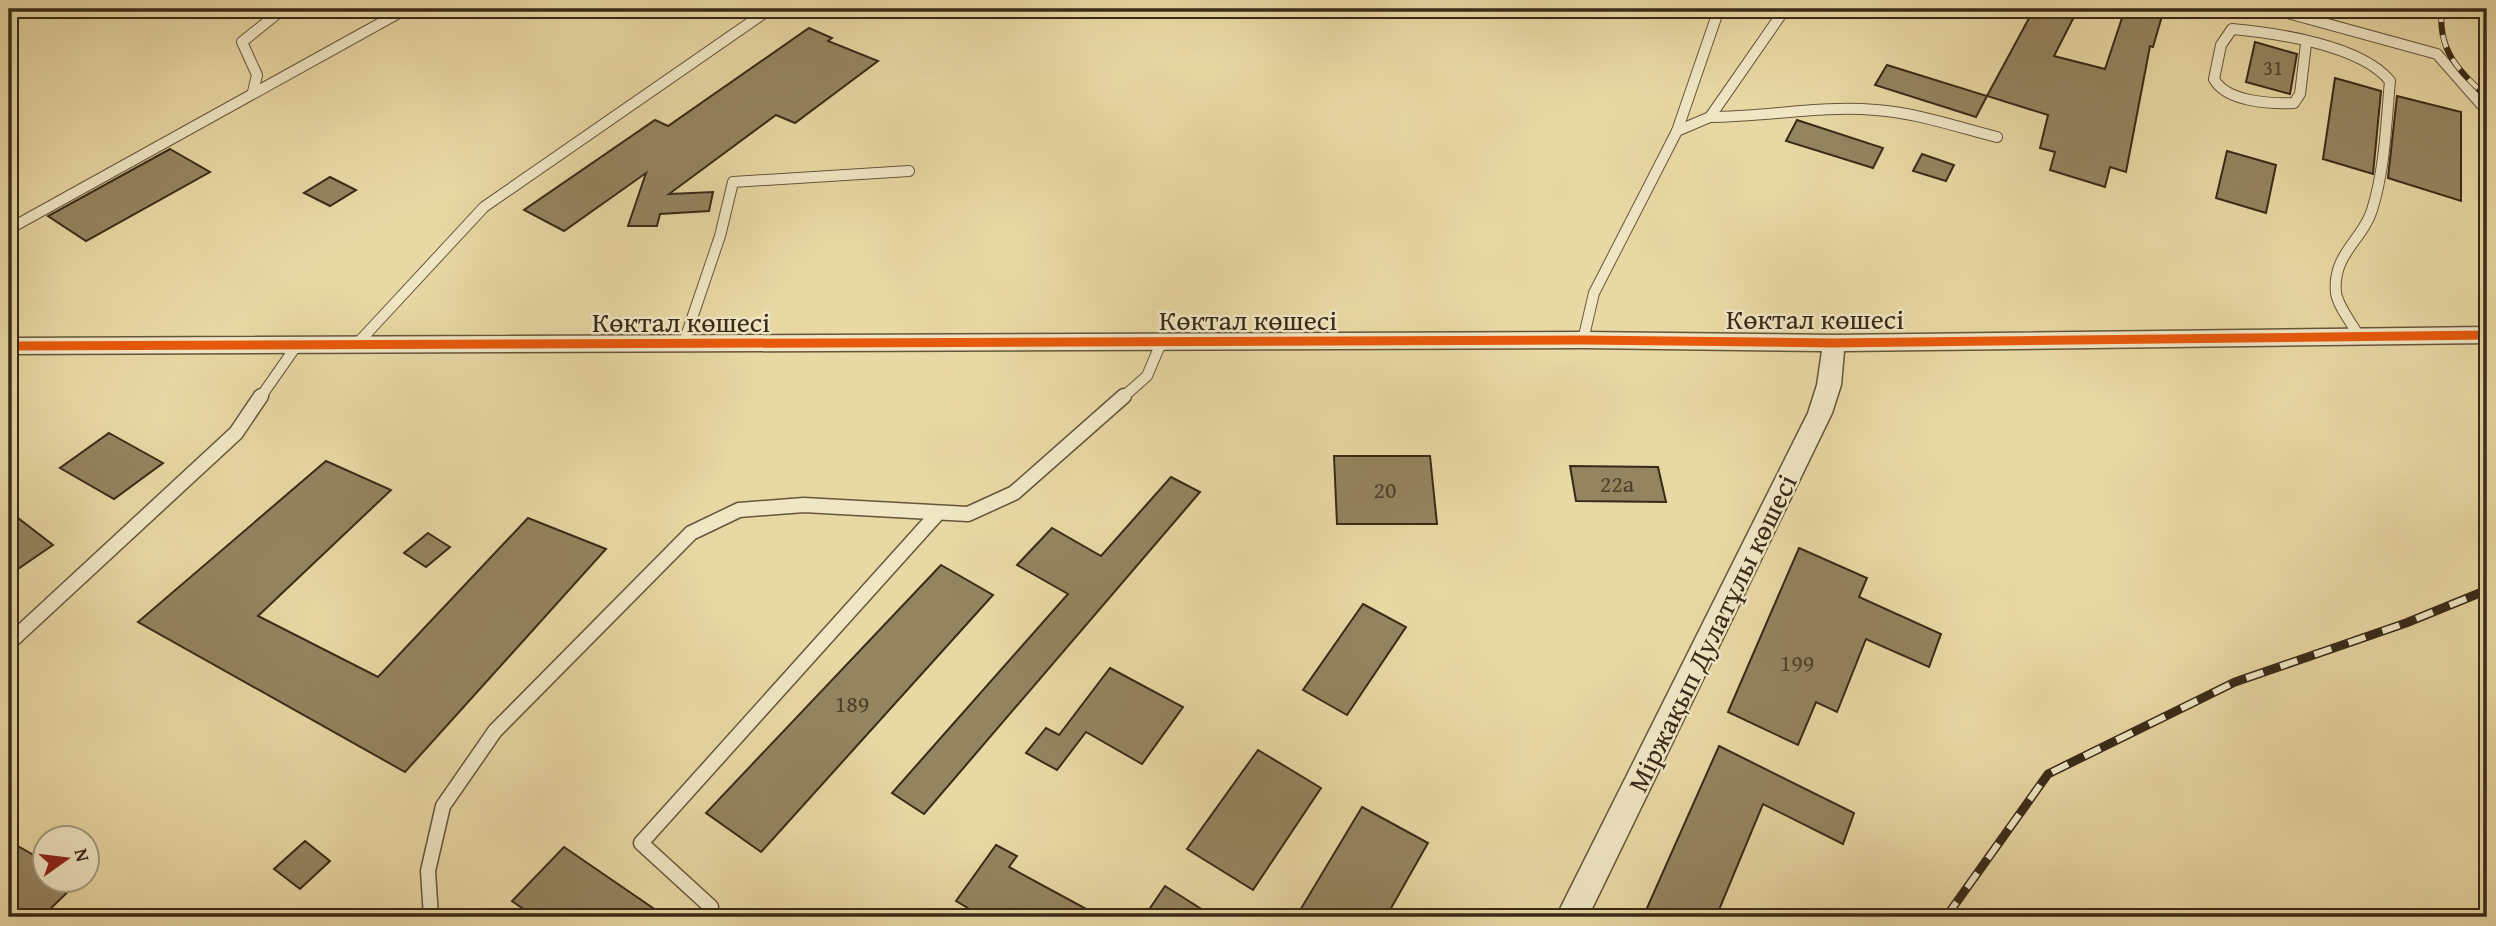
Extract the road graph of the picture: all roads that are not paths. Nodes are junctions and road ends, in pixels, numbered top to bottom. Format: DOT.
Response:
graph roads {
  1 [pos="283,9"];
  2 [pos="405,9"];
  3 [pos="770,9"];
  4 [pos="1718,9"];
  5 [pos="1785,9"];
  6 [pos="2273,9"];
  7 [pos="2305,44"];
  8 [pos="253,92"];
  9 [pos="2487,111"];
  10 [pos="1710,117"];
  11 [pos="1676,131"];
  12 [pos="1997,137"];
  13 [pos="909,171"];
  14 [pos="9,229"];
  15 [pos="2487,335"];
  16 [pos="2359,336"];
  17 [pos="1583,340"];
  18 [pos="1161,343"];
  19 [pos="1834,343"];
  20 [pos="297,345"];
  21 [pos="356,345"];
  22 [pos="683,345"];
  23 [pos="9,346"];
  24 [pos="938,513"];
  25 [pos="9,643"];
  26 [pos="431,917"];
  27 [pos="703,917"];
  28 [pos="1572,917"];
  1 -- 8 [label="lane"];
  2 -- 8 [label="lane"];
  3 -- 21 [label="lane"];
  4 -- 11 [label="lane"];
  5 -- 10 [label="lane"];
  6 -- 9 [label="lane"];
  7 -- 7 [label="lane"];
  7 -- 16 [label="lane"];
  8 -- 14 [label="lane"];
  10 -- 11 [label="lane"];
  10 -- 12 [label="lane"];
  11 -- 17 [label="lane"];
  13 -- 22 [label="lane"];
  15 -- 16 [label="street, Көктал көшесі"];
  16 -- 19 [label="street, Көктал көшесі"];
  17 -- 18 [label="street, Көктал көшесі"];
  17 -- 19 [label="street, Көктал көшесі"];
  18 -- 22 [label="street, Көктал көшесі"];
  18 -- 24 [label="lane"];
  19 -- 28 [label="street, Міржақып Дулатұлы көшесі"];
  20 -- 21 [label="street, Көктал көшесі"];
  20 -- 23 [label="street, Көктал көшесі"];
  20 -- 25 [label="lane"];
  21 -- 22 [label="street, Көктал көшесі"];
  24 -- 26 [label="lane"];
  24 -- 27 [label="lane"];
}
